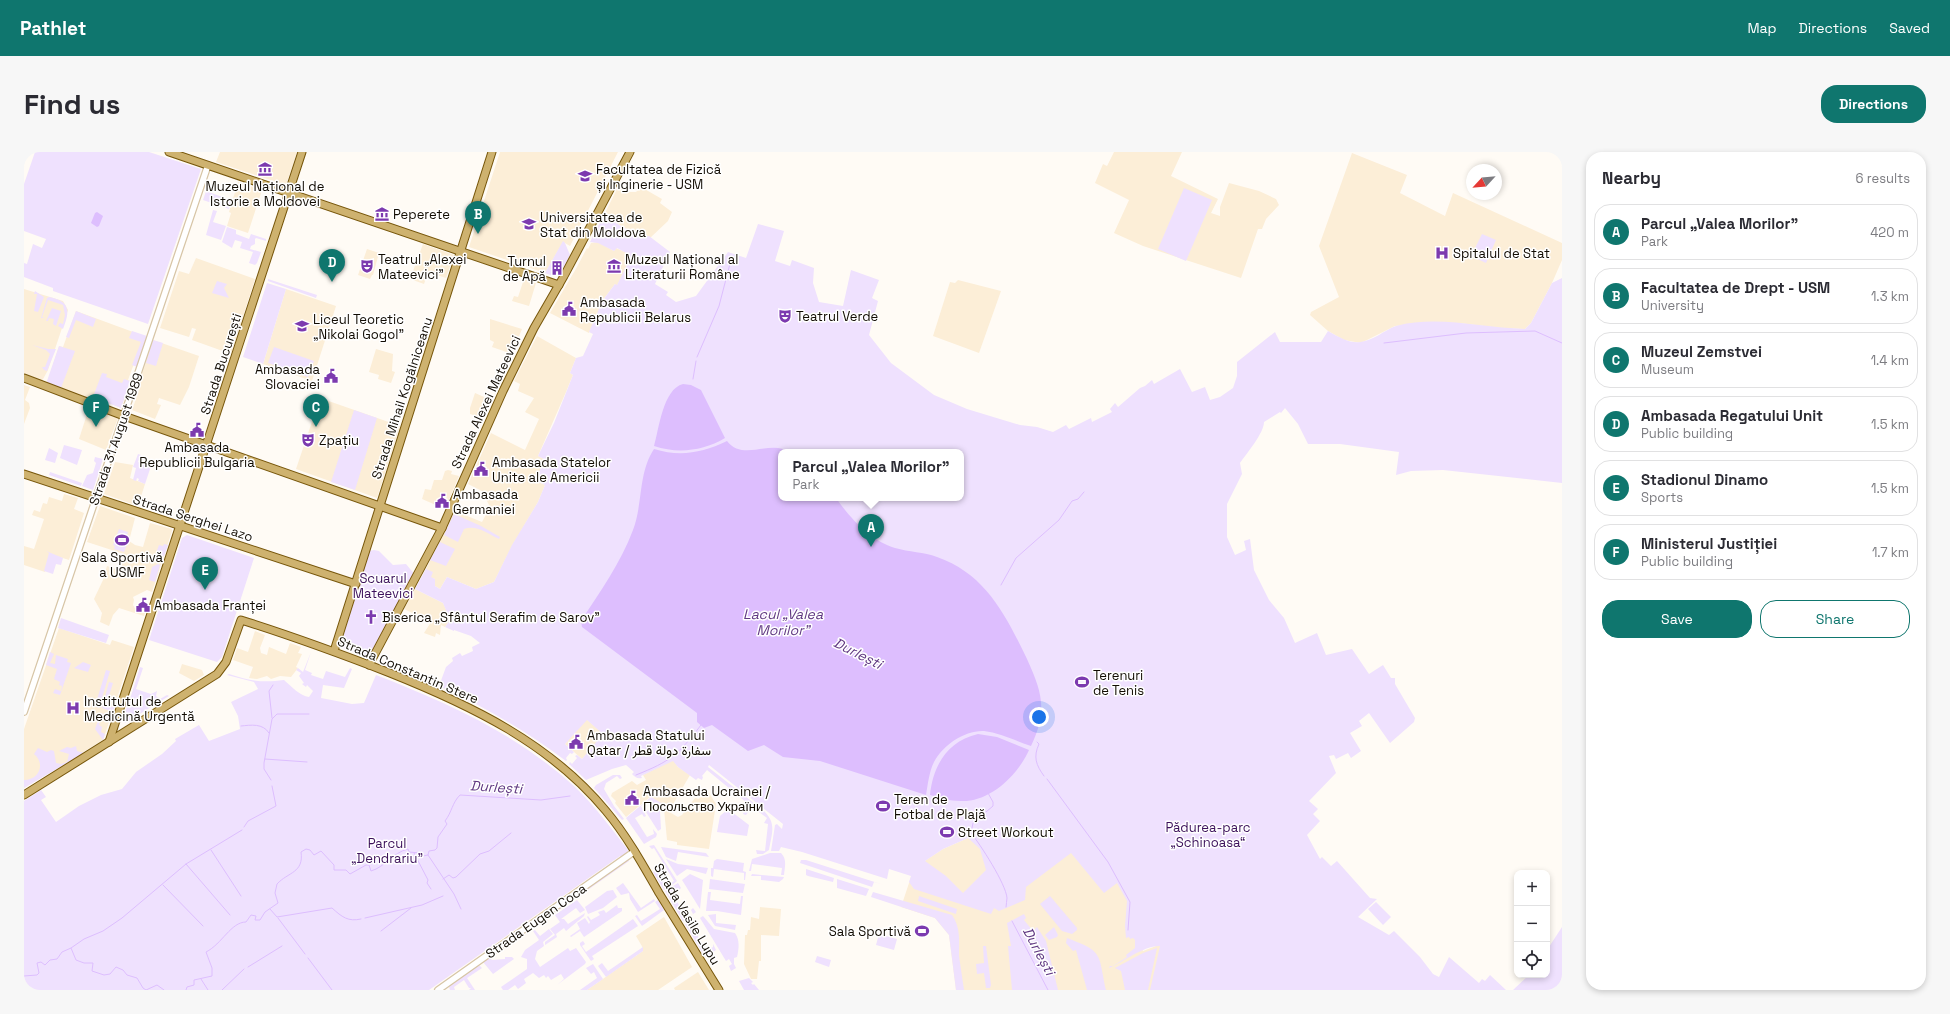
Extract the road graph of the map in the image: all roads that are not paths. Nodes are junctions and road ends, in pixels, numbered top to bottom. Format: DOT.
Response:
graph roads {
  1 [pos="169,152"];
  2 [pos="302,152"];
  3 [pos="492,152"];
  4 [pos="630,152"];
  5 [pos="208,165"];
  6 [pos="289,192"];
  7 [pos="462,252"];
  8 [pos="559,285"];
  9 [pos="24,378"];
  10 [pos="124,416"];
  11 [pos="207,444"];
  12 [pos="24,474"];
  13 [pos="96,498"];
  14 [pos="381,506"];
  15 [pos="179,526"];
  16 [pos="442,528"];
  17 [pos="356,584"];
  18 [pos="334,651"];
  19 [pos="369,665"];
  20 [pos="24,712"];
  21 [pos="118,714"];
  22 [pos="132,728"];
  23 [pos="109,742"];
  24 [pos="24,795"];
  25 [pos="634,851"];
  26 [pos="438,990"];
  27 [pos="719,990"];
  1 -- 5 [label="main road"];
  2 -- 6 [label="main road, Strada București"];
  3 -- 7 [label="main road, Strada Mihail Kogălniceanu"];
  4 -- 8 [label="main road, Strada Alexei Mateevici"];
  5 -- 6 [label="main road"];
  5 -- 10 [label="street, Strada 31 August 1989"];
  6 -- 7 [label="main road"];
  6 -- 11 [label="main road, Strada București"];
  7 -- 8 [label="main road"];
  7 -- 14 [label="main road, Strada Mihail Kogălniceanu"];
  8 -- 16 [label="main road, Strada Alexei Mateevici"];
  9 -- 10 [label="main road"];
  10 -- 11 [label="main road"];
  10 -- 13 [label="street, Strada 31 August 1989"];
  11 -- 14 [label="main road"];
  11 -- 15 [label="main road, Strada București"];
  12 -- 13 [label="main road, Strada Serghei Lazo"];
  13 -- 15 [label="main road, Strada Serghei Lazo"];
  13 -- 20 [label="street, Strada 31 August 1989"];
  14 -- 16 [label="main road"];
  14 -- 17 [label="main road, Strada Mihail Kogălniceanu"];
  15 -- 17 [label="main road, Strada Serghei Lazo"];
  15 -- 21 [label="main road, Strada București"];
  16 -- 19 [label="main road, Strada Alexei Mateevici"];
  17 -- 18 [label="main road, Strada Mihail Kogălniceanu"];
  18 -- 19 [label="main road, Strada Constantin Stere"];
  18 -- 22 [label="main road, Strada Constantin Stere"];
  19 -- 25 [label="main road, Strada Constantin Stere"];
  21 -- 22 [label="main road"];
  21 -- 23 [label="main road, Strada București"];
  22 -- 23 [label="main road"];
  23 -- 24 [label="main road"];
  25 -- 26 [label="street, Strada Eugen Coca"];
  25 -- 27 [label="main road, Strada Vasile Lupu"];
}
